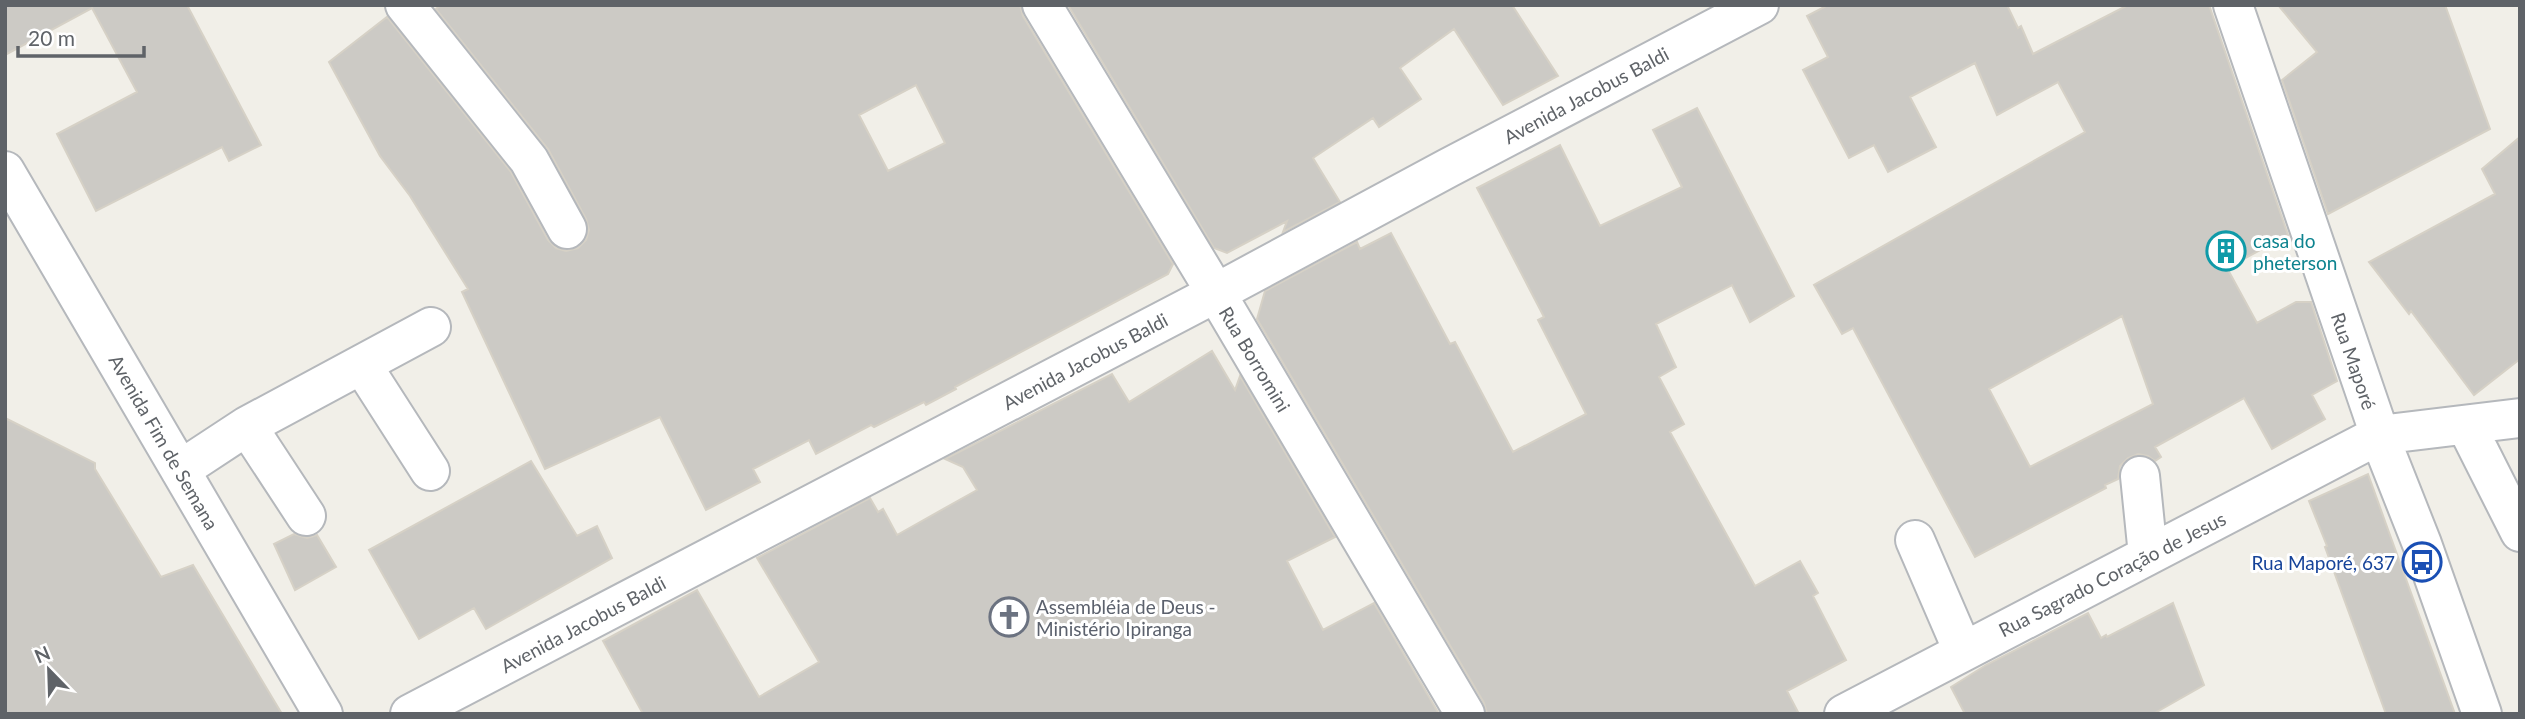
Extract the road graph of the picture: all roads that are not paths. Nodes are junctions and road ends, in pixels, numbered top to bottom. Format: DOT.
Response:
graph roads {
  1 [pos="405,5"];
  2 [pos="1042,5"];
  3 [pos="1759,5"];
  4 [pos="2233,5"];
  5 [pos="5,171"];
  6 [pos="567,229"];
  7 [pos="1216,293"];
  8 [pos="431,327"];
  9 [pos="362,365"];
  10 [pos="2520,418"];
  11 [pos="2466,425"];
  12 [pos="247,426"];
  13 [pos="2379,435"];
  14 [pos="180,470"];
  15 [pos="430,471"];
  16 [pos="2140,476"];
  17 [pos="306,516"];
  18 [pos="2518,523"];
  19 [pos="1915,540"];
  20 [pos="2148,555"];
  21 [pos="1963,651"];
  22 [pos="323,714"];
  23 [pos="410,714"];
  24 [pos="1465,714"];
  25 [pos="1844,714"];
  26 [pos="2482,714"];
  1 -- 6 [label="street"];
  2 -- 7 [label="street, Rua Borromini"];
  3 -- 7 [label="street, Avenida Jacobus Baldi"];
  4 -- 13 [label="street, Rua Maporé"];
  5 -- 14 [label="street, Avenida Fim de Semana"];
  7 -- 23 [label="street, Avenida Jacobus Baldi"];
  7 -- 24 [label="street, Rua Borromini"];
  8 -- 9 [label="street"];
  9 -- 12 [label="street"];
  9 -- 15 [label="street"];
  10 -- 11 [label="street"];
  11 -- 13 [label="street"];
  11 -- 18 [label="street"];
  12 -- 14 [label="street"];
  12 -- 17 [label="street"];
  13 -- 20 [label="street, Rua Sagrado Coração de Jesus"];
  13 -- 26 [label="street, Rua Maporé"];
  14 -- 22 [label="street, Avenida Fim de Semana"];
  16 -- 20 [label="street"];
  19 -- 21 [label="street"];
  20 -- 21 [label="street, Rua Sagrado Coração de Jesus"];
  21 -- 25 [label="street, Rua Sagrado Coração de Jesus"];
}
